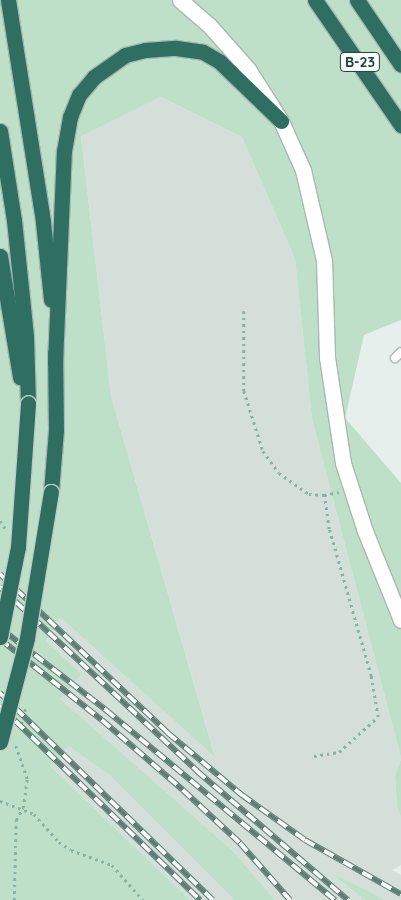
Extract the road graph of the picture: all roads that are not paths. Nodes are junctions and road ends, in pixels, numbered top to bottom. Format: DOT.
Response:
graph roads {
  1 [pos="8,0"];
  2 [pos="180,0"];
  3 [pos="315,0"];
  4 [pos="357,0"];
  5 [pos="401,65"];
  6 [pos="281,121"];
  7 [pos="401,126"];
  8 [pos="0,131"];
  9 [pos="0,256"];
  10 [pos="56,324"];
  11 [pos="19,336"];
  12 [pos="401,352"];
  13 [pos="395,358"];
  14 [pos="401,620"];
  15 [pos="0,637"];
  16 [pos="0,742"];
  1 -- 10 [label="highway"];
  2 -- 6 [label="main road"];
  3 -- 7 [label="highway, B-23"];
  4 -- 5 [label="highway, B-23"];
  6 -- 10 [label="highway"];
  6 -- 14 [label="main road"];
  8 -- 11 [label="highway"];
  9 -- 11 [label="highway"];
  10 -- 16 [label="highway, bridge"];
  11 -- 15 [label="highway, bridge"];
  12 -- 13 [label="lane"];
}
